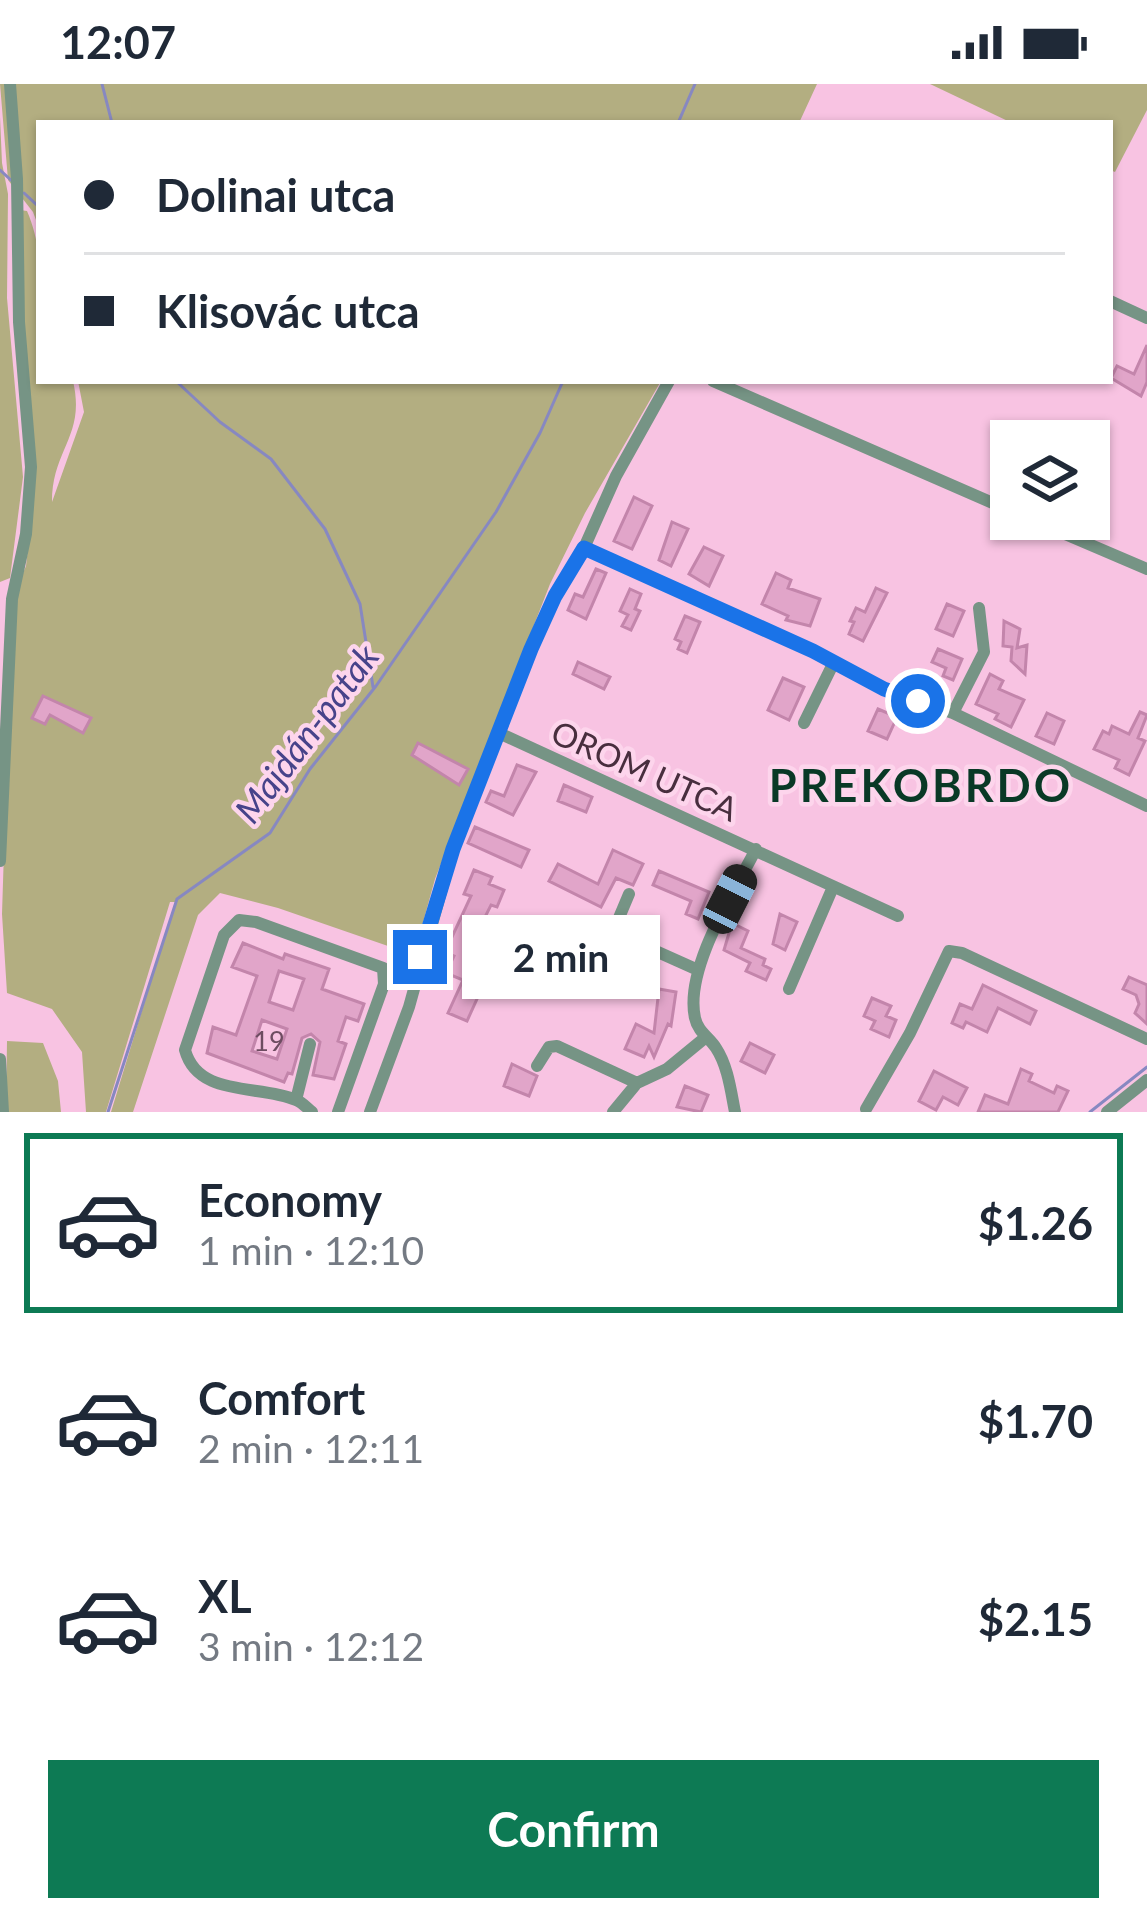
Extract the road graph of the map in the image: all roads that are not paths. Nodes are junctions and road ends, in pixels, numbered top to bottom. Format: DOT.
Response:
graph roads {
  1 [pos="10,84"];
  2 [pos="1113,302"];
  3 [pos="1147,318"];
  4 [pos="667,384"];
  5 [pos="720,384"];
  6 [pos="990,502"];
  7 [pos="1079,540"];
  8 [pos="584,548"];
  9 [pos="1147,569"];
  10 [pos="979,608"];
  11 [pos="834,662"];
  12 [pos="953,713"];
  13 [pos="804,723"];
  14 [pos="501,734"];
  15 [pos="1147,806"];
  16 [pos="755,849"];
  17 [pos="0,862"];
  18 [pos="833,887"];
  19 [pos="629,894"];
  20 [pos="898,916"];
  21 [pos="614,932"];
  22 [pos="585,957"];
  23 [pos="698,970"];
  24 [pos="789,989"];
  25 [pos="706,1037"];
  26 [pos="1147,1039"];
  27 [pos="310,1044"];
  28 [pos="0,1060"];
  29 [pos="537,1066"];
  30 [pos="0,1070"];
  31 [pos="1147,1080"];
  32 [pos="637,1083"];
  33 [pos="296,1100"];
  34 [pos="866,1109"];
  35 [pos="3,1112"];
  36 [pos="312,1112"];
  37 [pos="338,1112"];
  38 [pos="370,1112"];
  39 [pos="613,1112"];
  40 [pos="735,1112"];
  41 [pos="1107,1112"];
  1 -- 17 [label="street"];
  2 -- 3 [label="street"];
  4 -- 8 [label="street"];
  5 -- 6 [label="street"];
  7 -- 9 [label="street"];
  8 -- 11 [label="street"];
  8 -- 14 [label="street"];
  10 -- 12 [label="street"];
  11 -- 12 [label="street"];
  11 -- 13 [label="street"];
  12 -- 15 [label="street"];
  14 -- 16 [label="street, OROM UTCA"];
  14 -- 38 [label="street"];
  16 -- 18 [label="street, OROM UTCA"];
  16 -- 23 [label="street"];
  18 -- 20 [label="street, OROM UTCA"];
  18 -- 24 [label="street"];
  19 -- 21 [label="street"];
  21 -- 22 [label="street"];
  21 -- 23 [label="street"];
  23 -- 25 [label="street"];
  25 -- 32 [label="street"];
  25 -- 40 [label="street"];
  26 -- 34 [label="street"];
  27 -- 33 [label="street"];
  28 -- 30 [label="street"];
  29 -- 32 [label="street"];
  30 -- 35 [label="street"];
  31 -- 41 [label="street"];
  32 -- 39 [label="street"];
  33 -- 36 [label="street"];
  33 -- 37 [label="street"];
}
